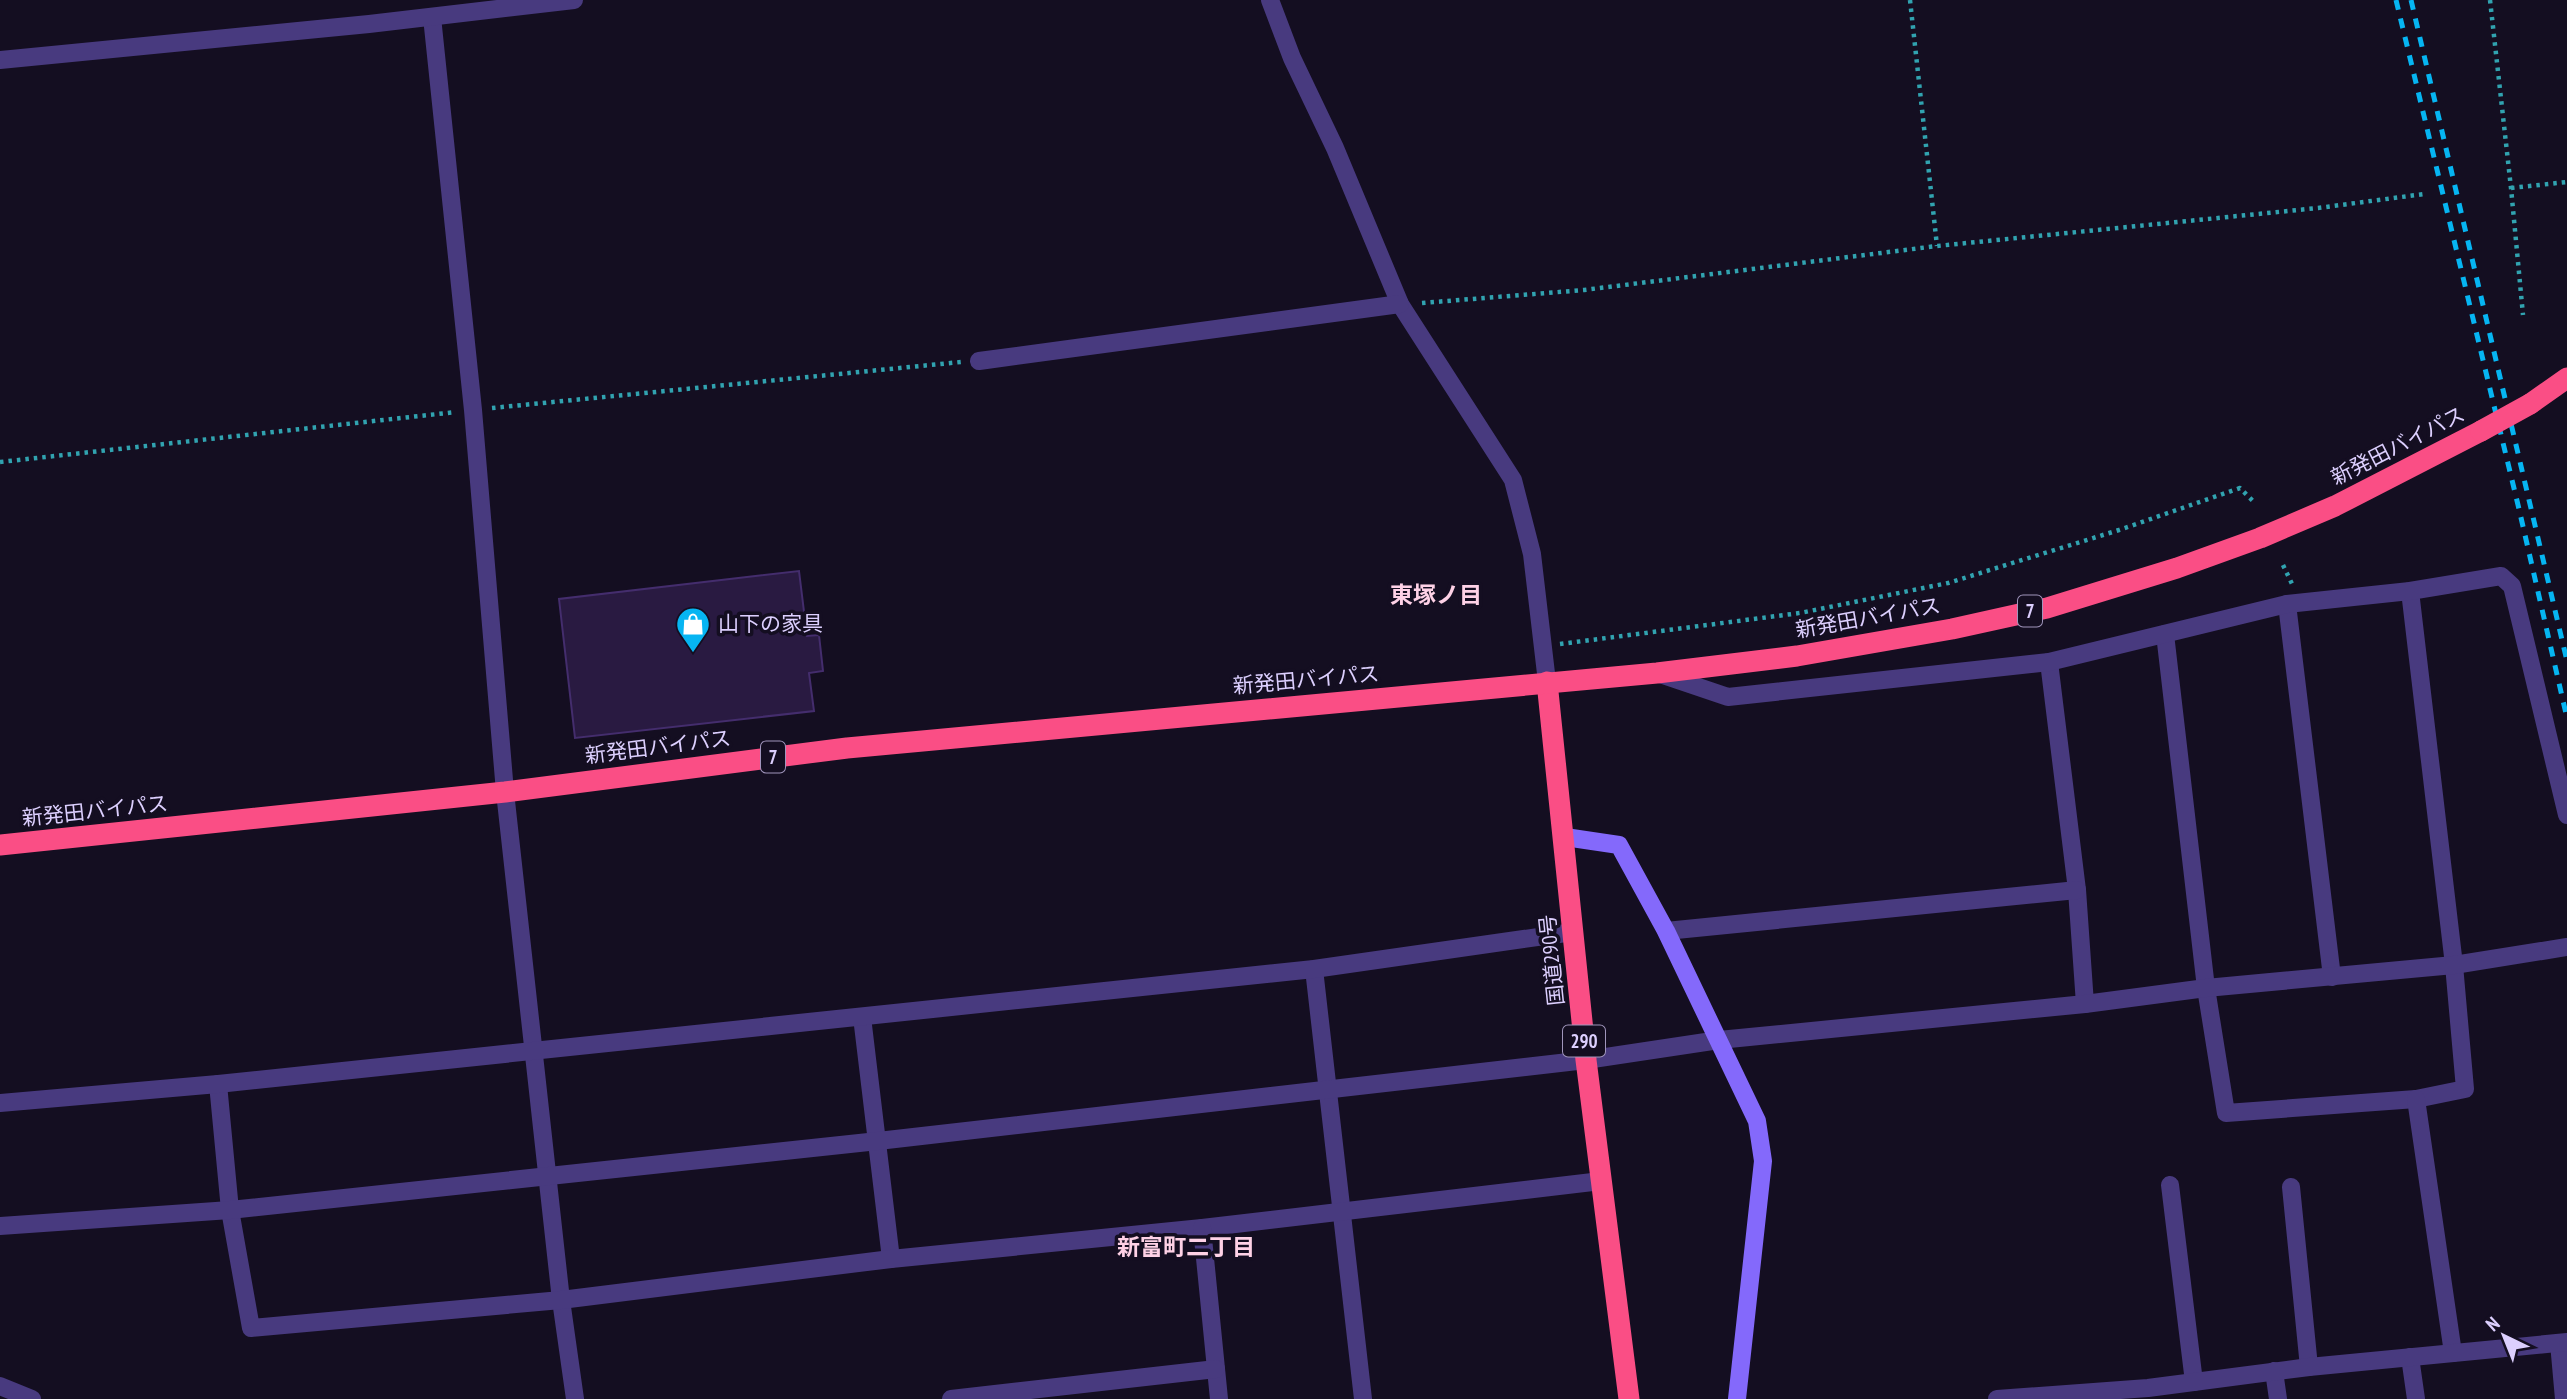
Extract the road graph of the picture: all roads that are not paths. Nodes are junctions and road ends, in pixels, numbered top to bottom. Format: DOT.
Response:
graph roads {
  1 [pos="573,0"];
  2 [pos="1270,0"];
  3 [pos="432,17"];
  4 [pos="0,60"];
  5 [pos="1400,304"];
  6 [pos="979,361"];
  7 [pos="2567,378"];
  8 [pos="2410,591"];
  9 [pos="2287,604"];
  10 [pos="2165,634"];
  11 [pos="2049,662"];
  12 [pos="1657,674"];
  13 [pos="1547,682"];
  14 [pos="505,792"];
  15 [pos="2567,815"];
  16 [pos="1565,837"];
  17 [pos="0,845"];
  18 [pos="2077,890"];
  19 [pos="1666,931"];
  20 [pos="1573,932"];
  21 [pos="2567,947"];
  22 [pos="2454,965"];
  23 [pos="1314,969"];
  24 [pos="2332,977"];
  25 [pos="2206,988"];
  26 [pos="2085,1004"];
  27 [pos="862,1017"];
  28 [pos="1719,1040"];
  29 [pos="536,1051"];
  30 [pos="1586,1060"];
  31 [pos="218,1084"];
  32 [pos="1329,1089"];
  33 [pos="2416,1099"];
  34 [pos="0,1103"];
  35 [pos="878,1142"];
  36 [pos="549,1176"];
  37 [pos="1601,1181"];
  38 [pos="2170,1185"];
  39 [pos="2291,1187"];
  40 [pos="230,1210"];
  41 [pos="1343,1211"];
  42 [pos="0,1226"];
  43 [pos="1202,1228"];
  44 [pos="891,1259"];
  45 [pos="561,1300"];
  46 [pos="2563,1342"];
  47 [pos="2453,1353"];
  48 [pos="2410,1357"];
  49 [pos="2309,1367"];
  50 [pos="1216,1369"];
  51 [pos="2274,1371"];
  52 [pos="2194,1382"];
  53 [pos="0,1386"];
  54 [pos="2148,1393"];
  55 [pos="2017,1398"];
  56 [pos="32,1399"];
  57 [pos="575,1399"];
  58 [pos="951,1399"];
  59 [pos="1219,1399"];
  60 [pos="1363,1399"];
  61 [pos="1629,1399"];
  62 [pos="1737,1399"];
  63 [pos="1997,1399"];
  64 [pos="2278,1399"];
  65 [pos="2416,1399"];
  66 [pos="2564,1399"];
  1 -- 3 [label="street"];
  2 -- 5 [label="street"];
  3 -- 4 [label="street"];
  3 -- 14 [label="street"];
  5 -- 6 [label="street"];
  5 -- 13 [label="street"];
  7 -- 12 [label="highway, 新発田バイパス / 7, bridge"];
  8 -- 9 [label="street"];
  8 -- 15 [label="street"];
  8 -- 22 [label="street"];
  9 -- 10 [label="street"];
  9 -- 24 [label="street"];
  10 -- 11 [label="street"];
  10 -- 25 [label="street"];
  11 -- 12 [label="street"];
  11 -- 18 [label="street"];
  12 -- 13 [label="highway, 新発田バイパス / 7"];
  13 -- 14 [label="highway, 新発田バイパス / 7"];
  13 -- 16 [label="highway, 国道290号 / 290"];
  14 -- 17 [label="highway, 新発田バイパス / 7"];
  14 -- 29 [label="street"];
  16 -- 19 [label="street"];
  16 -- 20 [label="highway, 国道290号 / 290"];
  18 -- 19 [label="street"];
  18 -- 26 [label="street"];
  19 -- 28 [label="street"];
  20 -- 23 [label="street"];
  20 -- 30 [label="highway, 国道290号 / 290"];
  21 -- 22 [label="street"];
  22 -- 24 [label="street"];
  22 -- 33 [label="street"];
  23 -- 27 [label="street"];
  23 -- 32 [label="street"];
  24 -- 25 [label="street"];
  25 -- 26 [label="street"];
  25 -- 33 [label="street"];
  26 -- 28 [label="street"];
  27 -- 29 [label="street"];
  27 -- 35 [label="street"];
  28 -- 30 [label="street"];
  28 -- 62 [label="street"];
  29 -- 31 [label="street"];
  29 -- 36 [label="street"];
  30 -- 32 [label="street"];
  30 -- 37 [label="highway, 国道290号 / 290"];
  31 -- 34 [label="street"];
  31 -- 40 [label="street"];
  32 -- 35 [label="street"];
  32 -- 41 [label="street"];
  33 -- 47 [label="street"];
  35 -- 36 [label="street"];
  35 -- 44 [label="street"];
  36 -- 40 [label="street"];
  36 -- 45 [label="street"];
  37 -- 41 [label="street"];
  37 -- 61 [label="highway, 国道290号 / 290"];
  38 -- 52 [label="street"];
  39 -- 49 [label="street"];
  40 -- 42 [label="street"];
  40 -- 45 [label="street"];
  41 -- 43 [label="street"];
  41 -- 60 [label="street"];
  43 -- 44 [label="street"];
  43 -- 50 [label="street"];
  44 -- 45 [label="street"];
  45 -- 57 [label="street"];
  46 -- 47 [label="street"];
  46 -- 66 [label="street"];
  47 -- 48 [label="street"];
  48 -- 49 [label="street"];
  48 -- 65 [label="street"];
  49 -- 51 [label="street"];
  50 -- 58 [label="street"];
  50 -- 59 [label="street"];
  51 -- 52 [label="street"];
  51 -- 64 [label="street"];
  52 -- 54 [label="street"];
  53 -- 56 [label="street"];
  54 -- 55 [label="street"];
  55 -- 63 [label="street"];
}
